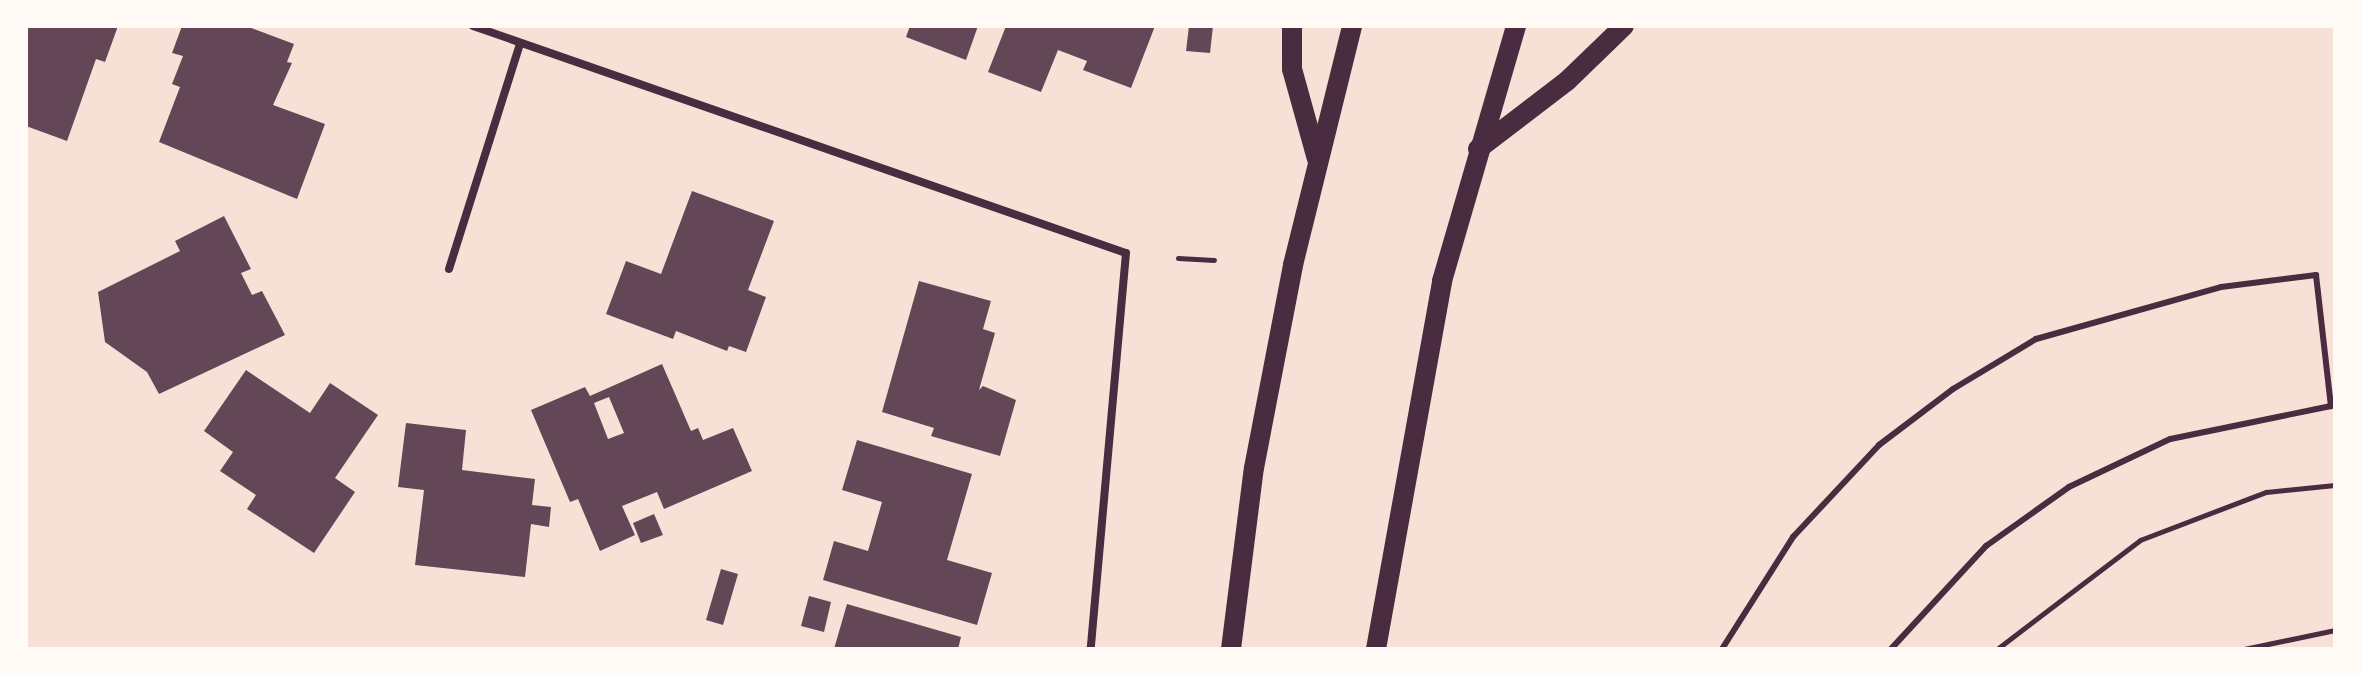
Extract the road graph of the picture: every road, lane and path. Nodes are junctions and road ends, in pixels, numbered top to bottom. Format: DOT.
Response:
graph roads {
  1 [pos="473,26"];
  2 [pos="1292,26"];
  3 [pos="1352,26"];
  4 [pos="1516,26"];
  5 [pos="1624,26"];
  6 [pos="520,44"];
  7 [pos="1478,149"];
  8 [pos="1317,159"];
  9 [pos="1178,258"];
  10 [pos="1214,260"];
  11 [pos="449,269"];
  12 [pos="2335,485"];
  13 [pos="2335,630"];
  14 [pos="1091,649"];
  15 [pos="1231,649"];
  16 [pos="1376,649"];
  17 [pos="1722,649"];
  18 [pos="1891,649"];
  19 [pos="1997,649"];
  20 [pos="2244,649"];
  1 -- 6 [label="street"];
  2 -- 8 [label="main road"];
  3 -- 8 [label="main road"];
  4 -- 7 [label="main road"];
  5 -- 7 [label="main road"];
  6 -- 11 [label="street"];
  6 -- 14 [label="street"];
  7 -- 16 [label="main road"];
  8 -- 15 [label="main road"];
  9 -- 10 [label="path"];
  12 -- 19 [label="path"];
  13 -- 20 [label="path"];
  17 -- 18 [label="lane"];
}
